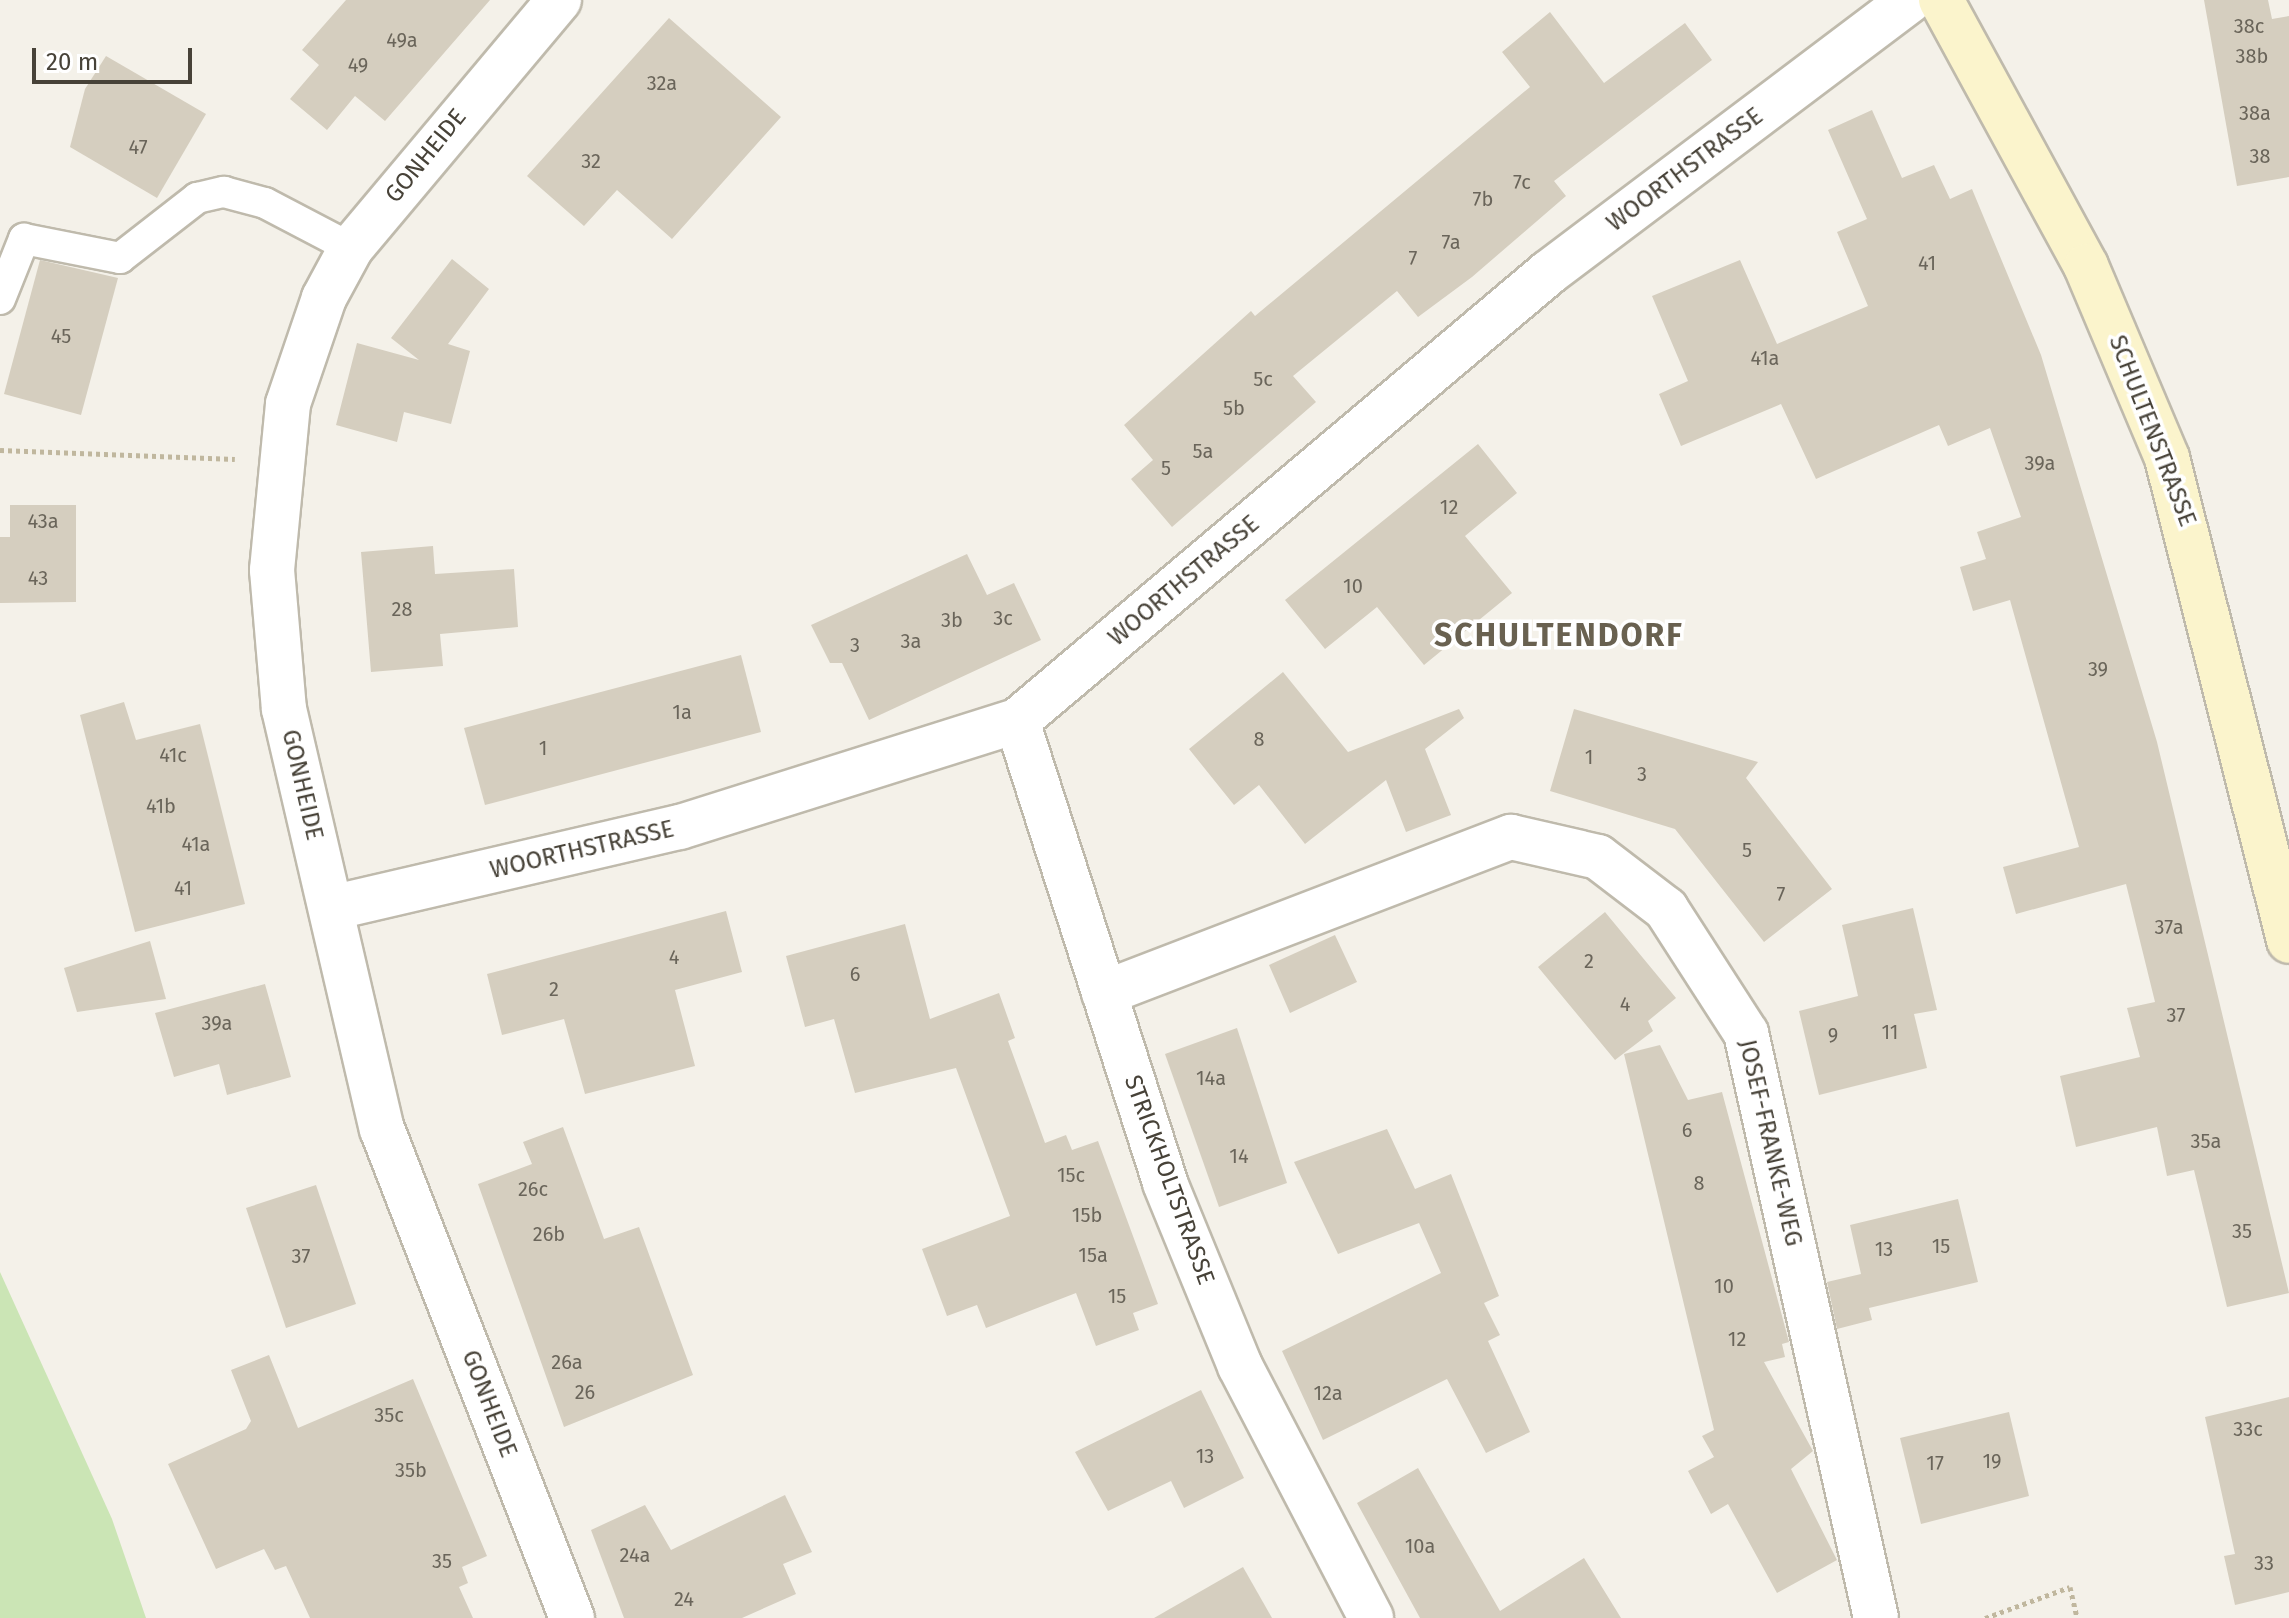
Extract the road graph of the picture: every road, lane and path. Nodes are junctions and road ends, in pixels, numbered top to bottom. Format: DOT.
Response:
graph roads {
  1 [pos="559,0"];
  2 [pos="1910,0"];
  3 [pos="1941,0"];
  4 [pos="351,248"];
  5 [pos="0,299"];
  6 [pos="0,450"];
  7 [pos="281,461"];
  8 [pos="1017,721"];
  9 [pos="331,908"];
  10 [pos="2289,941"];
  11 [pos="1104,993"];
  12 [pos="572,1618"];
  13 [pos="1371,1618"];
  14 [pos="1876,1618"];
  15 [pos="1985,1618"];
  16 [pos="2077,1618"];
  1 -- 4 [label="street, GONHEIDE"];
  2 -- 8 [label="street, WOORTHSTRASSE"];
  3 -- 10 [label="main road, SCHULTENSTRASSE"];
  4 -- 5 [label="lane"];
  4 -- 7 [label="street, GONHEIDE"];
  6 -- 7 [label="path"];
  7 -- 9 [label="street, GONHEIDE"];
  8 -- 9 [label="street, WOORTHSTRASSE"];
  8 -- 11 [label="street, STRICKHOLTSTRASSE"];
  9 -- 12 [label="street, GONHEIDE"];
  11 -- 13 [label="street, STRICKHOLTSTRASSE"];
  11 -- 14 [label="street, JOSEF-FRANKE-WEG"];
  15 -- 16 [label="path"];
}
